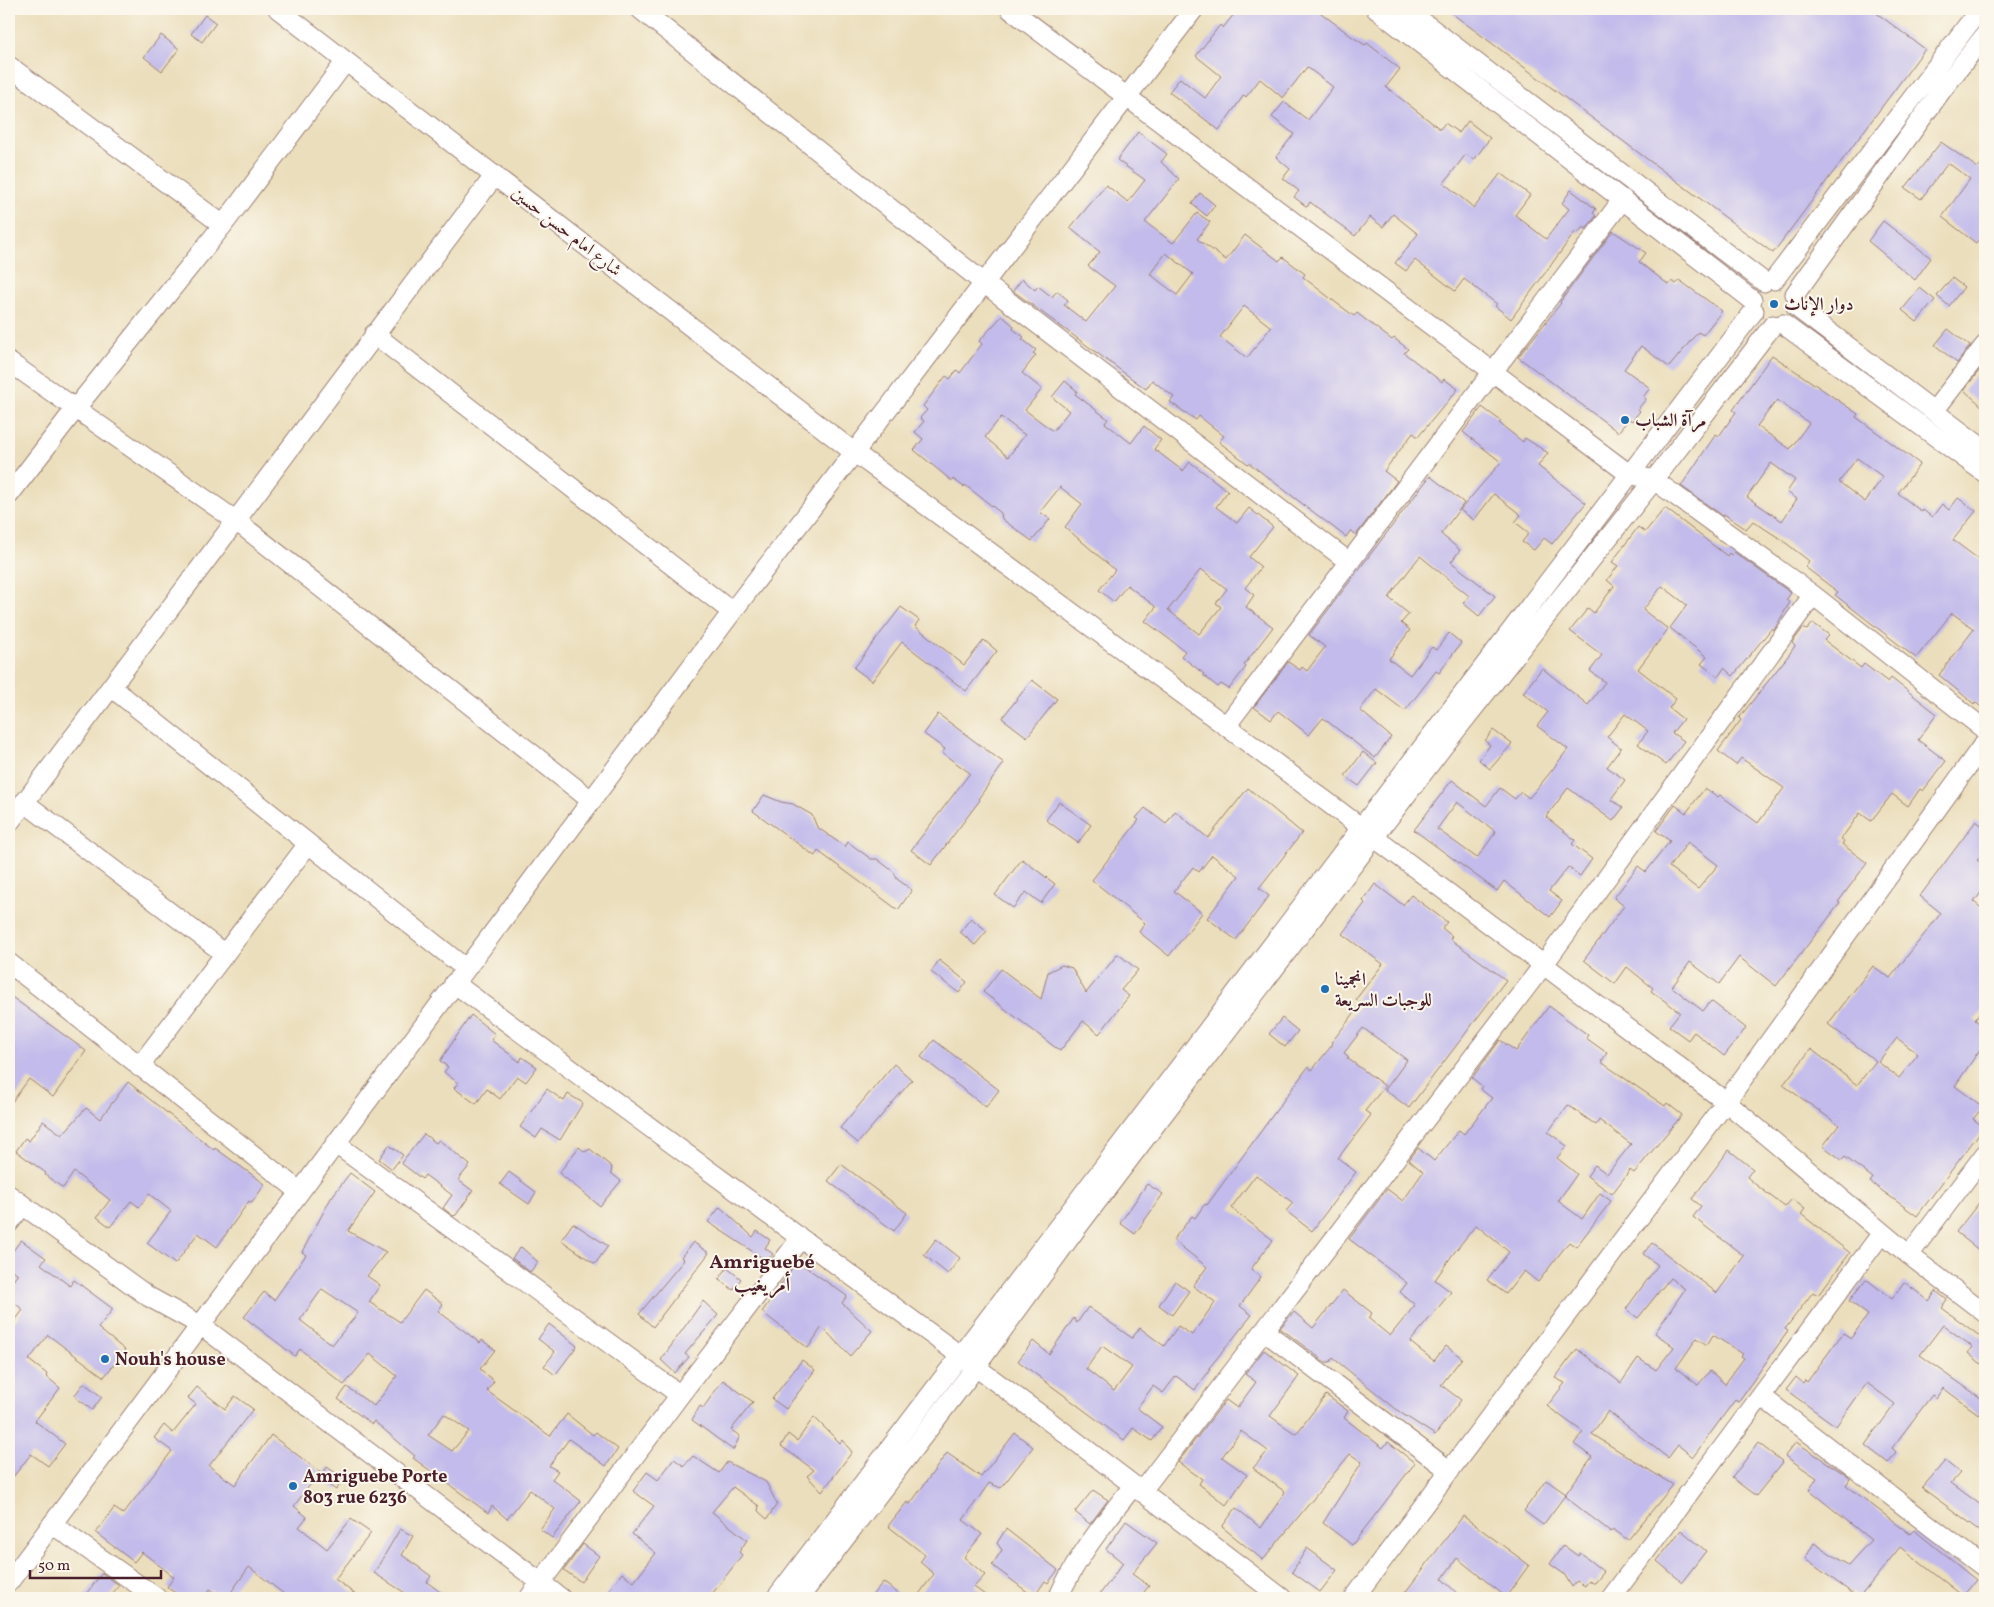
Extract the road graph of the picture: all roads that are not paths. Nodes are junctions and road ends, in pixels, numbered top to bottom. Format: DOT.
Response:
graph roads {
  1 [pos="278,9"];
  2 [pos="640,9"];
  3 [pos="1010,9"];
  4 [pos="1194,9"];
  5 [pos="1376,9"];
  6 [pos="1406,9"];
  7 [pos="1980,9"];
  8 [pos="1985,35"];
  9 [pos="346,61"];
  10 [pos="9,66"];
  11 [pos="1128,96"];
  12 [pos="495,175"];
  13 [pos="1623,198"];
  14 [pos="223,225"];
  15 [pos="1769,281"];
  16 [pos="984,283"];
  17 [pos="1796,301"];
  18 [pos="1753,306"];
  19 [pos="1778,324"];
  20 [pos="374,334"];
  21 [pos="1985,344"];
  22 [pos="9,362"];
  23 [pos="1494,372"];
  24 [pos="76,408"];
  25 [pos="1934,411"];
  26 [pos="1985,450"];
  27 [pos="854,454"];
  28 [pos="1985,473"];
  29 [pos="1630,474"];
  30 [pos="1654,480"];
  31 [pos="9,495"];
  32 [pos="235,520"];
  33 [pos="1349,562"];
  34 [pos="1813,595"];
  35 [pos="732,612"];
  36 [pos="111,687"];
  37 [pos="1226,726"];
  38 [pos="1985,730"];
  39 [pos="1985,742"];
  40 [pos="592,801"];
  41 [pos="24,802"];
  42 [pos="9,823"];
  43 [pos="1368,833"];
  44 [pos="308,844"];
  45 [pos="225,954"];
  46 [pos="9,963"];
  47 [pos="1544,964"];
  48 [pos="465,968"];
  49 [pos="454,983"];
  50 [pos="139,1067"];
  51 [pos="1726,1102"];
  52 [pos="336,1144"];
  53 [pos="1985,1154"];
  54 [pos="300,1191"];
  55 [pos="15,1200"];
  56 [pos="9,1224"];
  57 [pos="1882,1233"];
  58 [pos="800,1239"];
  59 [pos="1909,1255"];
  60 [pos="1985,1313"];
  61 [pos="202,1326"];
  62 [pos="1264,1331"];
  63 [pos="959,1356"];
  64 [pos="975,1368"];
  65 [pos="680,1394"];
  66 [pos="1761,1396"];
  67 [pos="1450,1471"];
  68 [pos="1137,1489"];
  69 [pos="52,1524"];
  70 [pos="1985,1568"];
  71 [pos="9,1582"];
  72 [pos="540,1582"];
  73 [pos="157,1598"];
  74 [pos="529,1598"];
  75 [pos="561,1598"];
  76 [pos="776,1598"];
  77 [pos="799,1598"];
  78 [pos="1058,1598"];
  79 [pos="1282,1598"];
  80 [pos="1354,1598"];
  81 [pos="1611,1598"];
  1 -- 9 [label="street, شارع امام حسن حسين"];
  2 -- 16 [label="street"];
  3 -- 11 [label="street"];
  4 -- 11 [label="street"];
  5 -- 13 [label="street"];
  6 -- 15 [label="street"];
  7 -- 15 [label="street"];
  8 -- 17 [label="street"];
  9 -- 12 [label="street, شارع امام حسن حسين"];
  9 -- 14 [label="street"];
  10 -- 14 [label="street"];
  11 -- 16 [label="street"];
  11 -- 23 [label="street"];
  12 -- 20 [label="street"];
  12 -- 27 [label="street, شارع امام حسن حسين"];
  13 -- 18 [label="street"];
  13 -- 23 [label="street"];
  14 -- 24 [label="street"];
  15 -- 17 [label="street"];
  15 -- 18 [label="street"];
  16 -- 27 [label="street"];
  16 -- 33 [label="street"];
  17 -- 19 [label="street"];
  17 -- 25 [label="street"];
  18 -- 19 [label="street"];
  18 -- 29 [label="street"];
  19 -- 28 [label="street"];
  19 -- 30 [label="street"];
  20 -- 32 [label="street"];
  20 -- 35 [label="street"];
  21 -- 25 [label="street"];
  22 -- 24 [label="street"];
  23 -- 29 [label="street"];
  23 -- 33 [label="street"];
  24 -- 31 [label="street"];
  24 -- 32 [label="street"];
  25 -- 26 [label="street"];
  27 -- 35 [label="street"];
  27 -- 37 [label="street, شارع امام حسن حسين"];
  29 -- 30 [label="street"];
  29 -- 43 [label="street"];
  30 -- 34 [label="street"];
  30 -- 43 [label="street"];
  32 -- 36 [label="street"];
  32 -- 40 [label="street"];
  33 -- 37 [label="street"];
  34 -- 38 [label="street"];
  34 -- 47 [label="street"];
  35 -- 40 [label="street"];
  36 -- 41 [label="street"];
  36 -- 44 [label="street"];
  37 -- 43 [label="street, شارع امام حسن حسين"];
  39 -- 51 [label="street"];
  40 -- 48 [label="street"];
  41 -- 42 [label="street"];
  41 -- 45 [label="street"];
  43 -- 47 [label="street, شارع امام حسن حسين"];
  43 -- 63 [label="street"];
  43 -- 64 [label="street"];
  44 -- 45 [label="street"];
  44 -- 48 [label="street"];
  45 -- 50 [label="street"];
  46 -- 50 [label="street"];
  47 -- 51 [label="street, شارع امام حسن حسين"];
  47 -- 62 [label="street"];
  48 -- 49 [label="street"];
  49 -- 52 [label="street"];
  49 -- 58 [label="street"];
  50 -- 54 [label="street"];
  51 -- 57 [label="street, شارع امام حسن حسين"];
  51 -- 67 [label="street"];
  52 -- 54 [label="street"];
  52 -- 65 [label="street"];
  53 -- 59 [label="street"];
  54 -- 61 [label="street"];
  55 -- 56 [label="street"];
  55 -- 61 [label="street"];
  57 -- 59 [label="street, شارع امام حسن حسين"];
  57 -- 66 [label="street"];
  58 -- 63 [label="street"];
  58 -- 65 [label="street"];
  59 -- 60 [label="street, شارع امام حسن حسين"];
  61 -- 69 [label="street"];
  61 -- 72 [label="street"];
  62 -- 67 [label="street"];
  62 -- 68 [label="street"];
  63 -- 64 [label="street"];
  63 -- 76 [label="street"];
  64 -- 68 [label="street"];
  64 -- 77 [label="street"];
  65 -- 72 [label="street"];
  66 -- 70 [label="street"];
  66 -- 81 [label="street"];
  67 -- 80 [label="street"];
  68 -- 78 [label="street"];
  68 -- 79 [label="street"];
  69 -- 71 [label="street"];
  69 -- 73 [label="street"];
  72 -- 74 [label="street"];
  72 -- 75 [label="street"];
}
